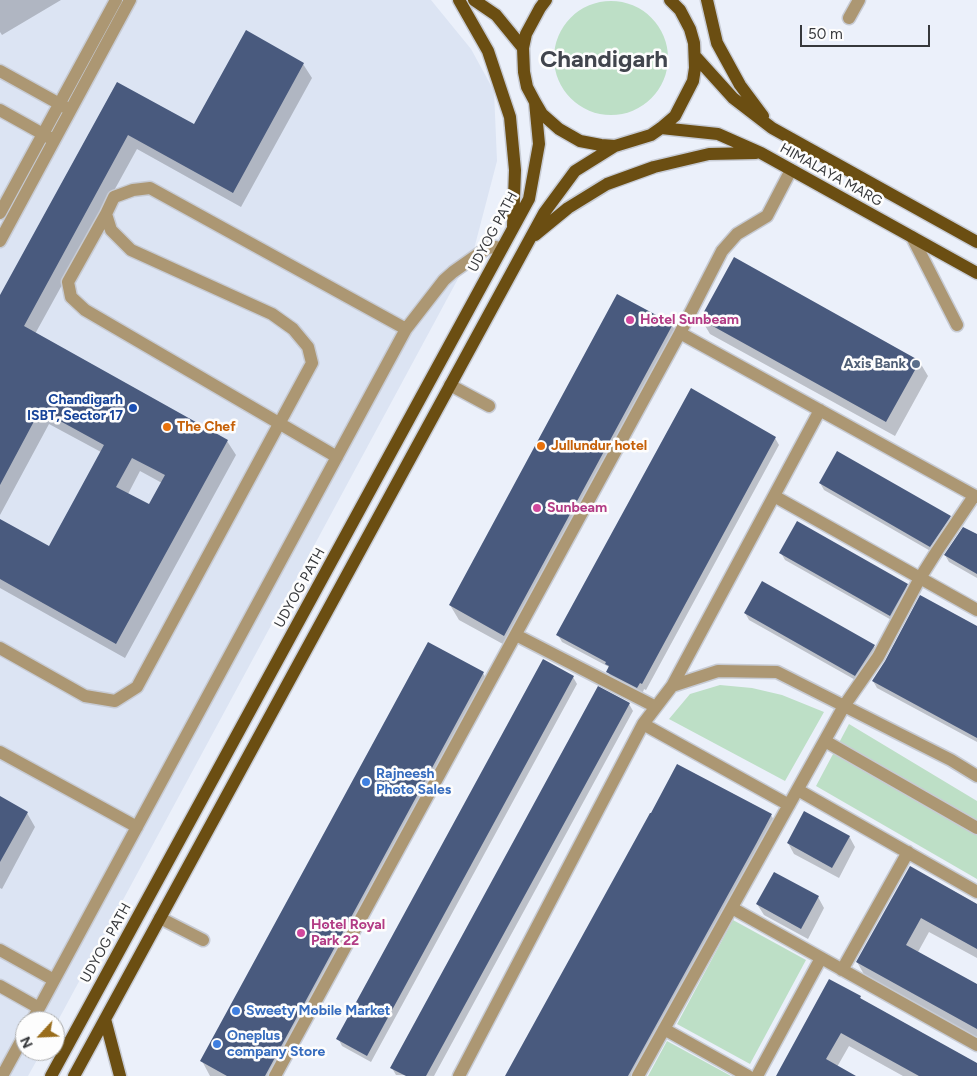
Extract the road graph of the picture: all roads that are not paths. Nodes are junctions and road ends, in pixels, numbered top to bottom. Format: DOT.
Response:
graph roads {
  1 [pos="116,0"];
  2 [pos="130,0"];
  3 [pos="459,0"];
  4 [pos="474,0"];
  5 [pos="546,0"];
  6 [pos="670,0"];
  7 [pos="708,0"];
  8 [pos="859,0"];
  9 [pos="680,5"];
  10 [pos="849,18"];
  11 [pos="523,48"];
  12 [pos="695,56"];
  13 [pos="0,71"];
  14 [pos="535,102"];
  15 [pos="65,107"];
  16 [pos="0,110"];
  17 [pos="662,128"];
  18 [pos="772,128"];
  19 [pos="48,137"];
  20 [pos="615,146"];
  21 [pos="761,153"];
  22 [pos="791,170"];
  23 [pos="0,214"];
  24 [pos="106,214"];
  25 [pos="513,229"];
  26 [pos="912,237"];
  27 [pos="529,240"];
  28 [pos="0,241"];
  29 [pos="977,242"];
  30 [pos="502,248"];
  31 [pos="977,273"];
  32 [pos="957,325"];
  33 [pos="406,329"];
  34 [pos="680,333"];
  35 [pos="450,385"];
  36 [pos="489,406"];
  37 [pos="820,410"];
  38 [pos="280,423"];
  39 [pos="337,457"];
  40 [pos="774,496"];
  41 [pos="976,496"];
  42 [pos="920,578"];
  43 [pos="977,610"];
  44 [pos="516,635"];
  45 [pos="0,648"];
  46 [pos="672,686"];
  47 [pos="844,706"];
  48 [pos="656,707"];
  49 [pos="643,724"];
  50 [pos="825,741"];
  51 [pos="0,752"];
  52 [pos="977,776"];
  53 [pos="798,790"];
  54 [pos="789,805"];
  55 [pos="137,827"];
  56 [pos="977,828"];
  57 [pos="908,852"];
  58 [pos="977,892"];
  59 [pos="732,908"];
  60 [pos="160,918"];
  61 [pos="204,940"];
  62 [pos="0,950"];
  63 [pos="821,958"];
  64 [pos="842,970"];
  65 [pos="54,980"];
  66 [pos="0,986"];
  67 [pos="39,1008"];
  68 [pos="37,1011"];
  69 [pos="105,1019"];
  70 [pos="664,1029"];
  71 [pos="977,1045"];
  72 [pos="15,1052"];
  73 [pos="2,1076"];
  74 [pos="51,1076"];
  75 [pos="74,1076"];
  76 [pos="120,1076"];
  77 [pos="275,1076"];
  78 [pos="459,1076"];
  79 [pos="638,1076"];
  80 [pos="748,1076"];
  81 [pos="757,1076"];
  1 -- 15 [label="street"];
  2 -- 15 [label="street"];
  3 -- 25 [label="main road"];
  4 -- 11 [label="main road"];
  5 -- 11 [label="main road"];
  6 -- 9 [label="main road"];
  7 -- 18 [label="main road"];
  8 -- 10 [label="street"];
  9 -- 12 [label="main road"];
  11 -- 14 [label="main road"];
  12 -- 17 [label="main road"];
  12 -- 18 [label="main road, HIMALAYA MARG"];
  13 -- 15 [label="street"];
  14 -- 20 [label="main road"];
  14 -- 25 [label="main road, UDYOG PATH"];
  15 -- 19 [label="street"];
  16 -- 19 [label="street"];
  17 -- 20 [label="main road"];
  17 -- 21 [label="main road, HIMALAYA MARG"];
  18 -- 29 [label="main road, HIMALAYA MARG"];
  19 -- 23 [label="street"];
  19 -- 28 [label="street"];
  20 -- 27 [label="main road"];
  21 -- 22 [label="main road, HIMALAYA MARG"];
  21 -- 27 [label="main road"];
  22 -- 26 [label="main road, HIMALAYA MARG"];
  22 -- 34 [label="street"];
  24 -- 33 [label="street"];
  24 -- 38 [label="street"];
  24 -- 38 [label="street"];
  25 -- 30 [label="main road, UDYOG PATH"];
  26 -- 31 [label="main road, HIMALAYA MARG"];
  26 -- 32 [label="street"];
  27 -- 35 [label="main road"];
  30 -- 33 [label="street"];
  30 -- 74 [label="main road, UDYOG PATH"];
  33 -- 39 [label="street"];
  34 -- 37 [label="street"];
  34 -- 44 [label="street"];
  35 -- 36 [label="street"];
  35 -- 60 [label="main road"];
  37 -- 40 [label="street"];
  37 -- 41 [label="street"];
  38 -- 39 [label="street"];
  38 -- 45 [label="street"];
  39 -- 55 [label="street"];
  40 -- 42 [label="street"];
  40 -- 46 [label="street"];
  41 -- 42 [label="street"];
  42 -- 43 [label="street"];
  42 -- 47 [label="street"];
  44 -- 48 [label="street"];
  44 -- 77 [label="street"];
  46 -- 47 [label="street"];
  46 -- 48 [label="street"];
  47 -- 50 [label="street"];
  47 -- 52 [label="street"];
  48 -- 49 [label="street"];
  49 -- 54 [label="street"];
  49 -- 78 [label="street"];
  50 -- 53 [label="street"];
  50 -- 56 [label="street"];
  51 -- 55 [label="street"];
  53 -- 54 [label="street"];
  53 -- 57 [label="street"];
  54 -- 59 [label="street"];
  55 -- 65 [label="street"];
  57 -- 58 [label="street"];
  57 -- 64 [label="street"];
  59 -- 63 [label="street"];
  59 -- 70 [label="street"];
  60 -- 61 [label="street"];
  60 -- 69 [label="main road"];
  62 -- 65 [label="street"];
  63 -- 64 [label="street"];
  63 -- 81 [label="street"];
  64 -- 71 [label="street"];
  65 -- 67 [label="street"];
  66 -- 67 [label="street"];
  67 -- 68 [label="street"];
  69 -- 75 [label="main road"];
  69 -- 76 [label="main road"];
  70 -- 79 [label="street"];
  70 -- 80 [label="street"];
  72 -- 73 [label="street"];
}
